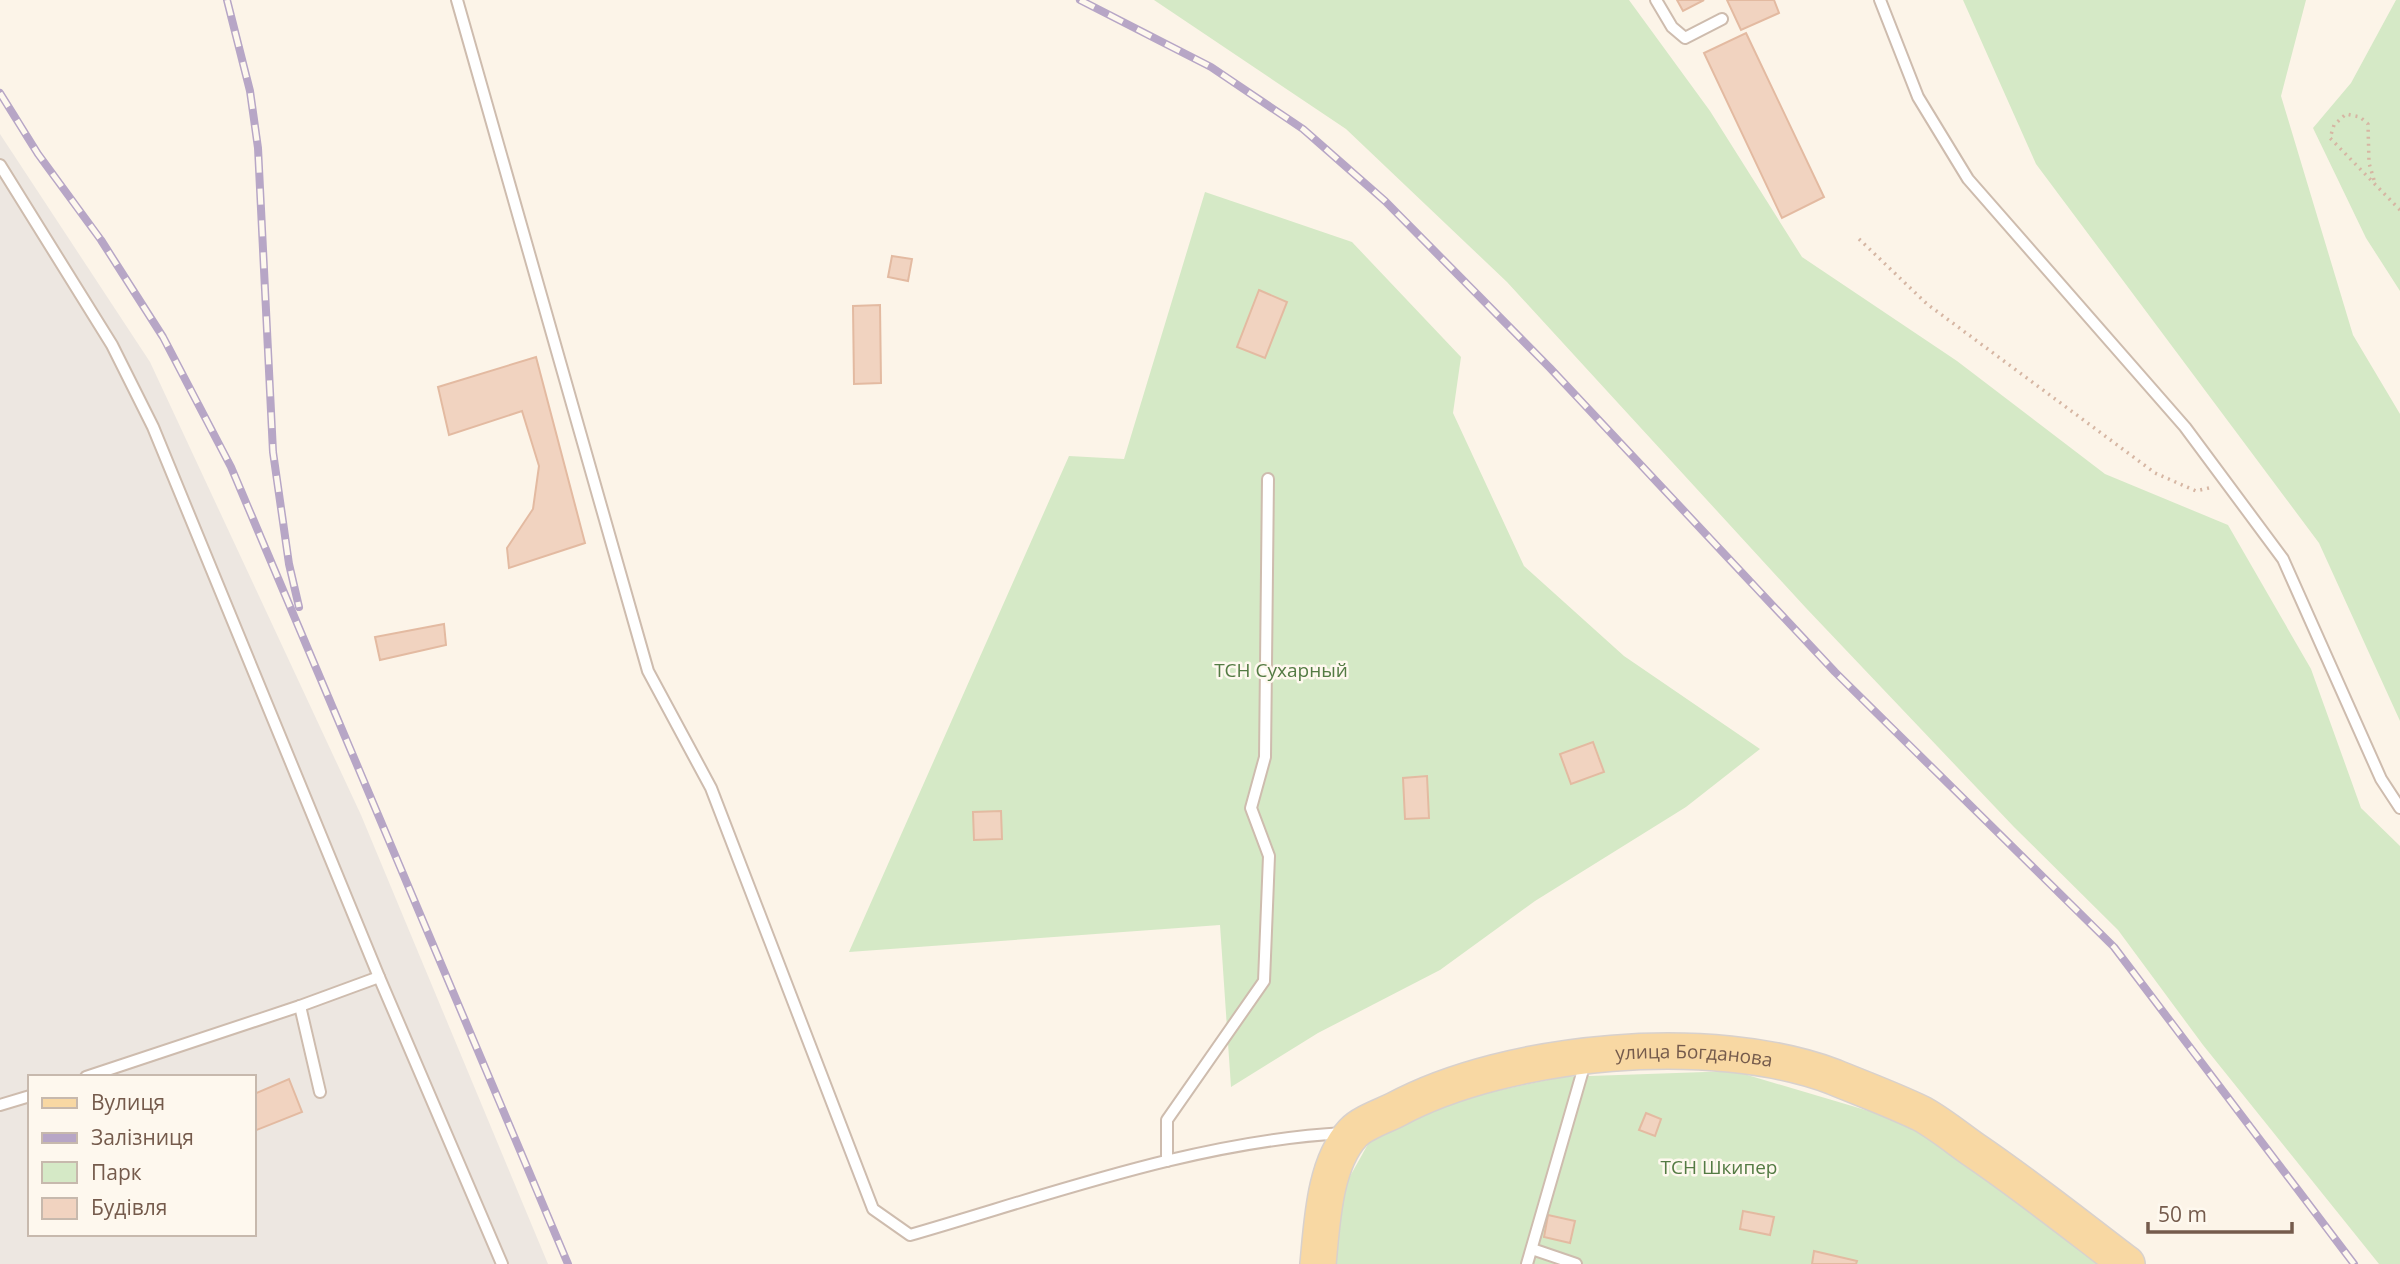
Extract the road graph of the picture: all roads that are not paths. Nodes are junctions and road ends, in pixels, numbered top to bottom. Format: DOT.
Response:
graph roads {
  1 [pos="457,0"];
  2 [pos="1656,0"];
  3 [pos="1880,0"];
  4 [pos="1722,19"];
  5 [pos="0,165"];
  6 [pos="1268,479"];
  7 [pos="2400,808"];
  8 [pos="379,977"];
  9 [pos="300,1006"];
  10 [pos="1587,1057"];
  11 [pos="92,1075"];
  12 [pos="320,1092"];
  13 [pos="28,1097"];
  14 [pos="0,1105"];
  15 [pos="1353,1132"];
  16 [pos="1167,1161"];
  17 [pos="1532,1249"];
  18 [pos="502,1264"];
  19 [pos="1318,1264"];
  20 [pos="1527,1264"];
  21 [pos="1576,1264"];
  22 [pos="2127,1264"];
  1 -- 16 [label="lane"];
  2 -- 4 [label="lane"];
  3 -- 7 [label="lane"];
  5 -- 8 [label="lane"];
  6 -- 16 [label="lane"];
  8 -- 9 [label="lane"];
  8 -- 18 [label="lane"];
  9 -- 11 [label="lane"];
  9 -- 12 [label="lane"];
  10 -- 15 [label="main road, улица Богданова"];
  10 -- 17 [label="lane"];
  10 -- 22 [label="main road, улица Богданова"];
  13 -- 14 [label="lane"];
  15 -- 16 [label="lane"];
  15 -- 19 [label="main road"];
  17 -- 20 [label="lane"];
  17 -- 21 [label="lane"];
}
